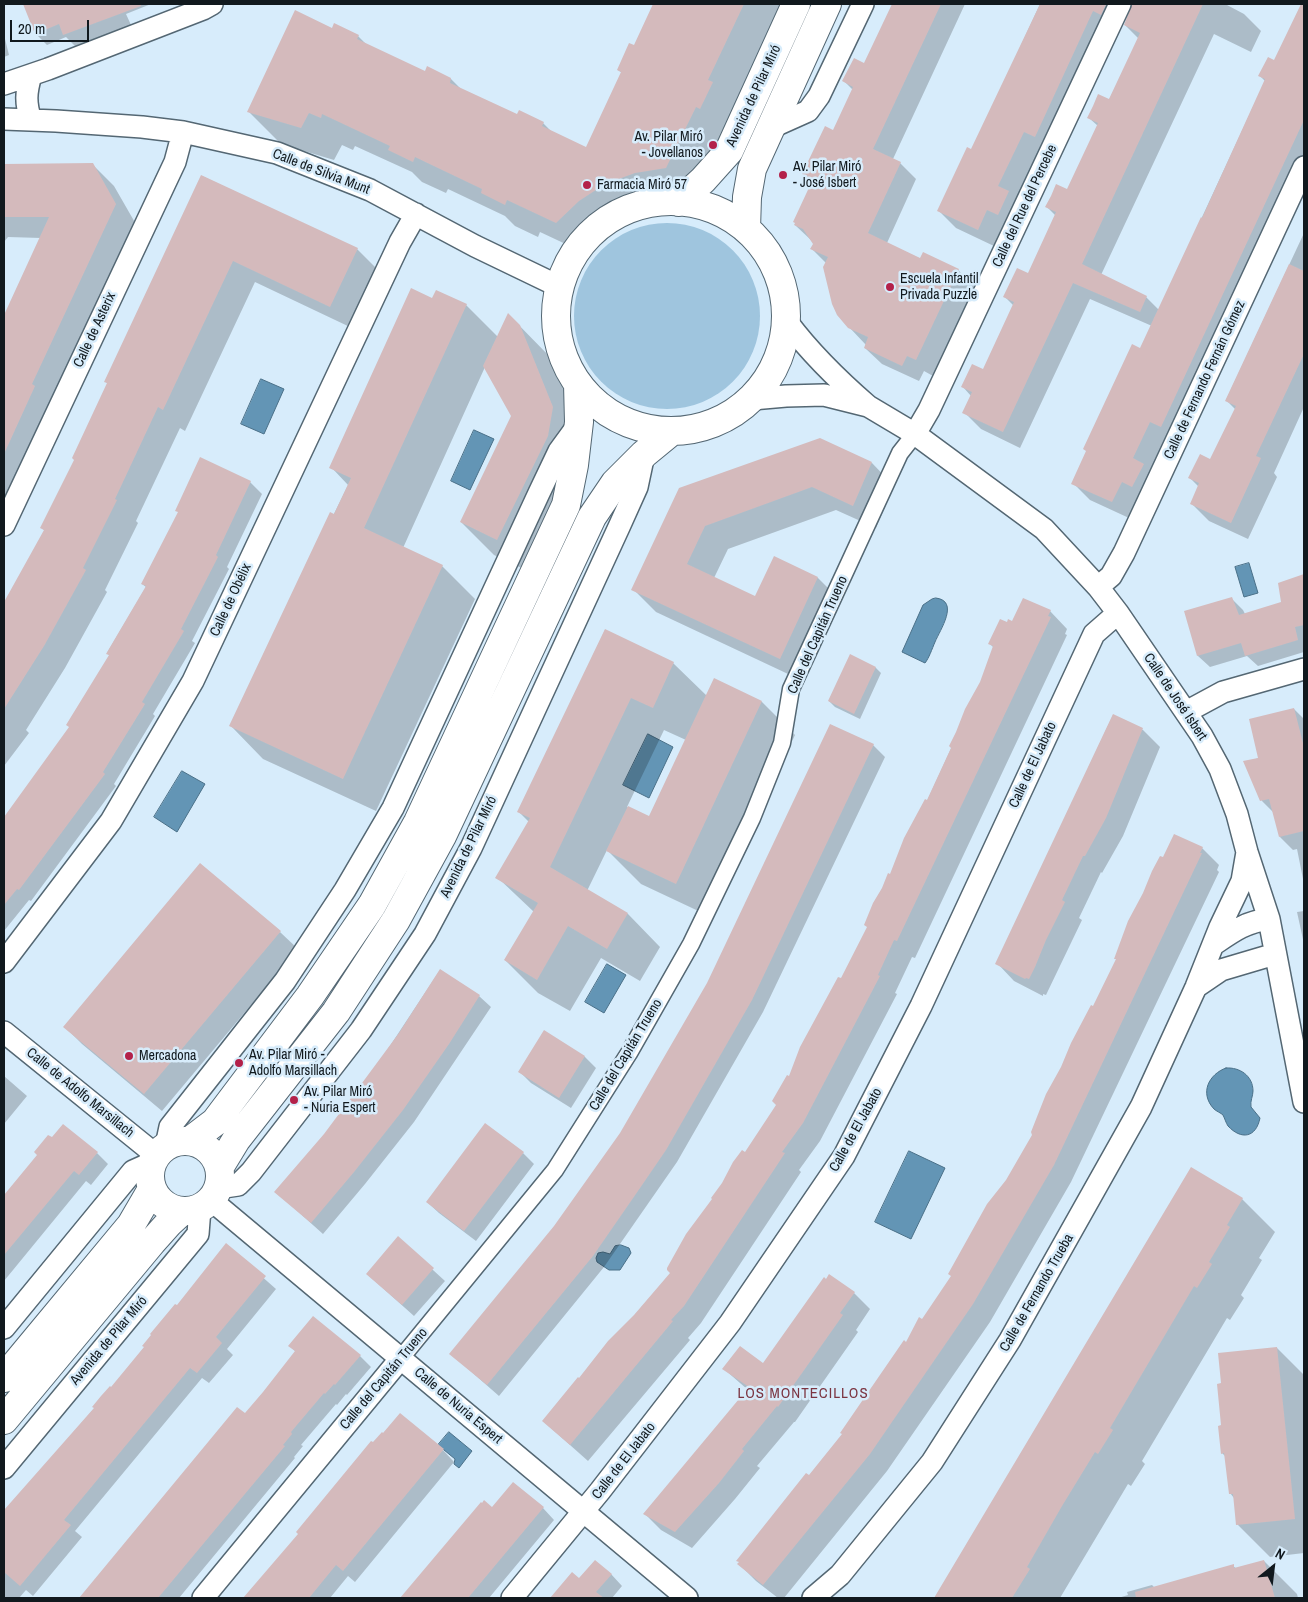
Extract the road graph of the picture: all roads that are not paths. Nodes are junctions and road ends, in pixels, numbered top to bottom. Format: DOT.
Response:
graph roads {
  1 [pos="212,4"];
  2 [pos="796,4"];
  3 [pos="828,4"];
  4 [pos="863,4"];
  5 [pos="1120,4"];
  6 [pos="31,75"];
  7 [pos="4,84"];
  8 [pos="4,119"];
  9 [pos="31,120"];
  10 [pos="770,128"];
  11 [pos="183,132"];
  12 [pos="1304,167"];
  13 [pos="679,202"];
  14 [pos="416,214"];
  15 [pos="746,229"];
  16 [pos="558,286"];
  17 [pos="788,323"];
  18 [pos="578,384"];
  19 [pos="752,398"];
  20 [pos="868,406"];
  21 [pos="672,431"];
  22 [pos="915,434"];
  23 [pos="4,525"];
  24 [pos="1098,587"];
  25 [pos="1118,613"];
  26 [pos="1304,669"];
  27 [pos="1186,712"];
  28 [pos="1247,852"];
  29 [pos="1269,920"];
  30 [pos="1213,946"];
  31 [pos="1275,954"];
  32 [pos="4,962"];
  33 [pos="1196,987"];
  34 [pos="4,1032"];
  35 [pos="1304,1102"];
  36 [pos="163,1159"];
  37 [pos="206,1195"];
  38 [pos="4,1328"];
  39 [pos="401,1358"];
  40 [pos="4,1378"];
  41 [pos="4,1420"];
  42 [pos="4,1468"];
  43 [pos="584,1512"];
  44 [pos="840,1575"];
  45 [pos="687,1597"];
  46 [pos="203,1598"];
  47 [pos="512,1598"];
  48 [pos="813,1598"];
  49 [pos="828,1598"];
  1 -- 6 [label="street"];
  2 -- 13 [label="street, Avenida de Pilar Miró"];
  3 -- 10 [label="street, Avenida de Pilar Miró"];
  4 -- 10 [label="street, Avenida de Pilar Miró"];
  5 -- 22 [label="street, Calle del Rue del Percebe"];
  6 -- 7 [label="street"];
  6 -- 9 [label="street"];
  8 -- 9 [label="street, Calle de Silvia Munt"];
  9 -- 11 [label="street, Calle de Silvia Munt"];
  10 -- 15 [label="street, Avenida de Pilar Miró"];
  11 -- 14 [label="street, Calle de Silvia Munt"];
  11 -- 23 [label="street, Calle de Asterix"];
  12 -- 24 [label="street, Calle de Fernando Fernán Gómez"];
  13 -- 15 [label="street"];
  13 -- 16 [label="street"];
  14 -- 16 [label="street, Calle de Silvia Munt"];
  14 -- 32 [label="street, Calle de Obélix"];
  15 -- 17 [label="street"];
  16 -- 18 [label="street"];
  17 -- 19 [label="street"];
  17 -- 20 [label="street, Calle de José Isbert"];
  18 -- 21 [label="street"];
  18 -- 36 [label="street"];
  19 -- 20 [label="street, Calle de José Isbert"];
  19 -- 21 [label="street"];
  20 -- 22 [label="street, Calle de José Isbert"];
  21 -- 37 [label="street, Avenida de Pilar Miró"];
  22 -- 24 [label="street, Calle de José Isbert"];
  22 -- 39 [label="street, Calle del Capitán Trueno"];
  24 -- 25 [label="street, Calle de José Isbert"];
  25 -- 27 [label="street, Calle de José Isbert"];
  25 -- 43 [label="street, Calle de El Jabato"];
  26 -- 27 [label="street"];
  27 -- 28 [label="street, Calle de José Isbert"];
  28 -- 29 [label="street, Calle de José Isbert"];
  28 -- 30 [label="street, Calle de Fernando Trueba"];
  29 -- 30 [label="street"];
  29 -- 31 [label="street, Calle de José Isbert"];
  30 -- 33 [label="street, Calle de Fernando Trueba"];
  31 -- 33 [label="street"];
  31 -- 35 [label="street, Calle de José Isbert"];
  33 -- 44 [label="street, Calle de Fernando Trueba"];
  34 -- 36 [label="street, Calle de Adolfo Marsillach"];
  36 -- 37 [label="street"];
  36 -- 37 [label="street"];
  36 -- 38 [label="street"];
  36 -- 40 [label="street"];
  37 -- 39 [label="street, Calle de Nuria Espert"];
  37 -- 41 [label="street, Avenida de Pilar Miró"];
  37 -- 42 [label="street, Avenida de Pilar Miró"];
  39 -- 43 [label="street, Calle de Nuria Espert"];
  39 -- 46 [label="street, Calle del Capitán Trueno"];
  43 -- 45 [label="street, Calle de Nuria Espert"];
  43 -- 47 [label="street, Calle de El Jabato"];
  44 -- 48 [label="street, Calle de Fernando Trueba"];
  44 -- 49 [label="street, Calle de Fernando Trueba"];
}
